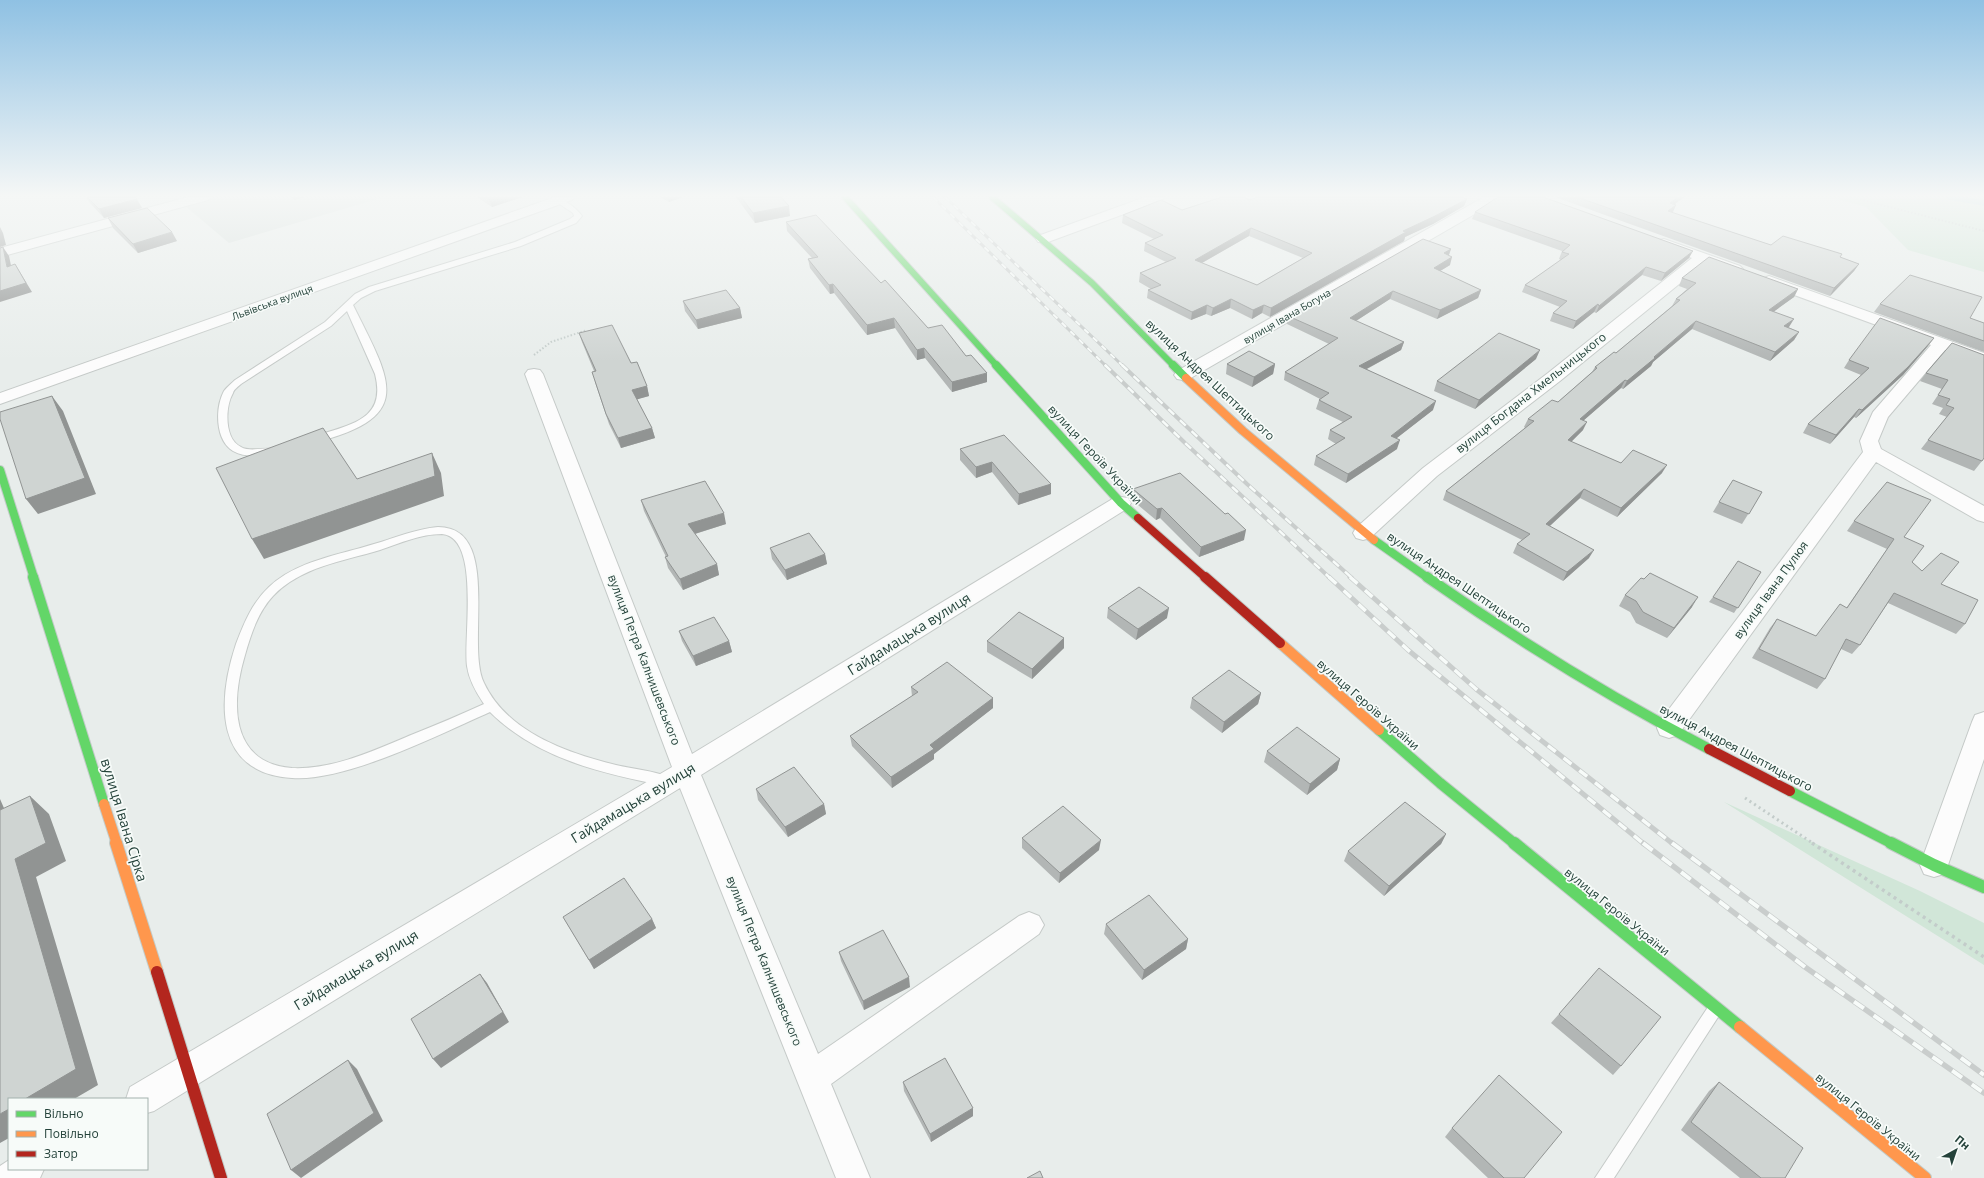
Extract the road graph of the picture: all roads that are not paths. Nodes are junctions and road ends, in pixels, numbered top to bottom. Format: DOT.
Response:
graph roads {
  1 [pos="411,252"];
  2 [pos="493,252"];
  3 [pos="895,252"];
  4 [pos="1057,252"];
  5 [pos="1398,252"];
  6 [pos="1689,252"];
  7 [pos="1703,257"];
  8 [pos="349,306"];
  9 [pos="1942,343"];
  10 [pos="1984,359"];
  11 [pos="534,374"];
  12 [pos="1183,375"];
  13 [pos="0,399"];
  14 [pos="306,443"];
  15 [pos="278,450"];
  16 [pos="1873,452"];
  17 [pos="0,470"];
  18 [pos="1121,503"];
  19 [pos="1984,515"];
  20 [pos="1363,533"];
  21 [pos="492,706"];
  22 [pos="1984,722"];
  23 [pos="1670,728"];
  24 [pos="677,777"];
  25 [pos="1934,865"];
  26 [pos="1984,887"];
  27 [pos="1029,925"];
  28 [pos="1716,1008"];
  29 [pos="187,1072"];
  30 [pos="812,1078"];
  31 [pos="144,1098"];
  32 [pos="25,1170"];
  33 [pos="12,1178"];
  34 [pos="221,1178"];
  35 [pos="853,1178"];
  36 [pos="1604,1178"];
  37 [pos="1925,1178"];
  1 -- 13 [label="street, Львівська вулиця"];
  2 -- 8 [label="lane"];
  3 -- 18 [label="street, вулиця Героїв України"];
  4 -- 12 [label="street, вулиця Андрея Шептицького"];
  5 -- 12 [label="street, вулиця Івана Богуна"];
  6 -- 7 [label="street"];
  7 -- 9 [label="street"];
  7 -- 20 [label="street, вулиця Богдана Хмельницького"];
  8 -- 14 [label="lane"];
  8 -- 15 [label="lane"];
  9 -- 10 [label="street"];
  9 -- 16 [label="street"];
  11 -- 24 [label="street, вулиця Петра Калнишевського"];
  12 -- 20 [label="street, вулиця Андрея Шептицького"];
  16 -- 19 [label="street"];
  16 -- 23 [label="street, вулиця Івана Пулюя"];
  17 -- 29 [label="street, вулиця Івана Сірка"];
  18 -- 24 [label="street, Гайдамацька вулиця"];
  18 -- 28 [label="street, вулиця Героїв України"];
  20 -- 23 [label="street, вулиця Андрея Шептицького"];
  21 -- 21 [label="lane"];
  21 -- 24 [label="lane"];
  22 -- 25 [label="street"];
  23 -- 25 [label="street, вулиця Андрея Шептицького"];
  24 -- 29 [label="street, Гайдамацька вулиця"];
  24 -- 30 [label="street, вулиця Петра Калнишевського"];
  25 -- 26 [label="street, вулиця Андрея Шептицького"];
  27 -- 30 [label="street"];
  28 -- 36 [label="lane"];
  28 -- 37 [label="street, вулиця Героїв України"];
  29 -- 31 [label="street, Гайдамацька вулиця"];
  29 -- 34 [label="street, вулиця Івана Сірка"];
  30 -- 35 [label="street, вулиця Петра Калнишевського"];
  32 -- 33 [label="street"];
}
